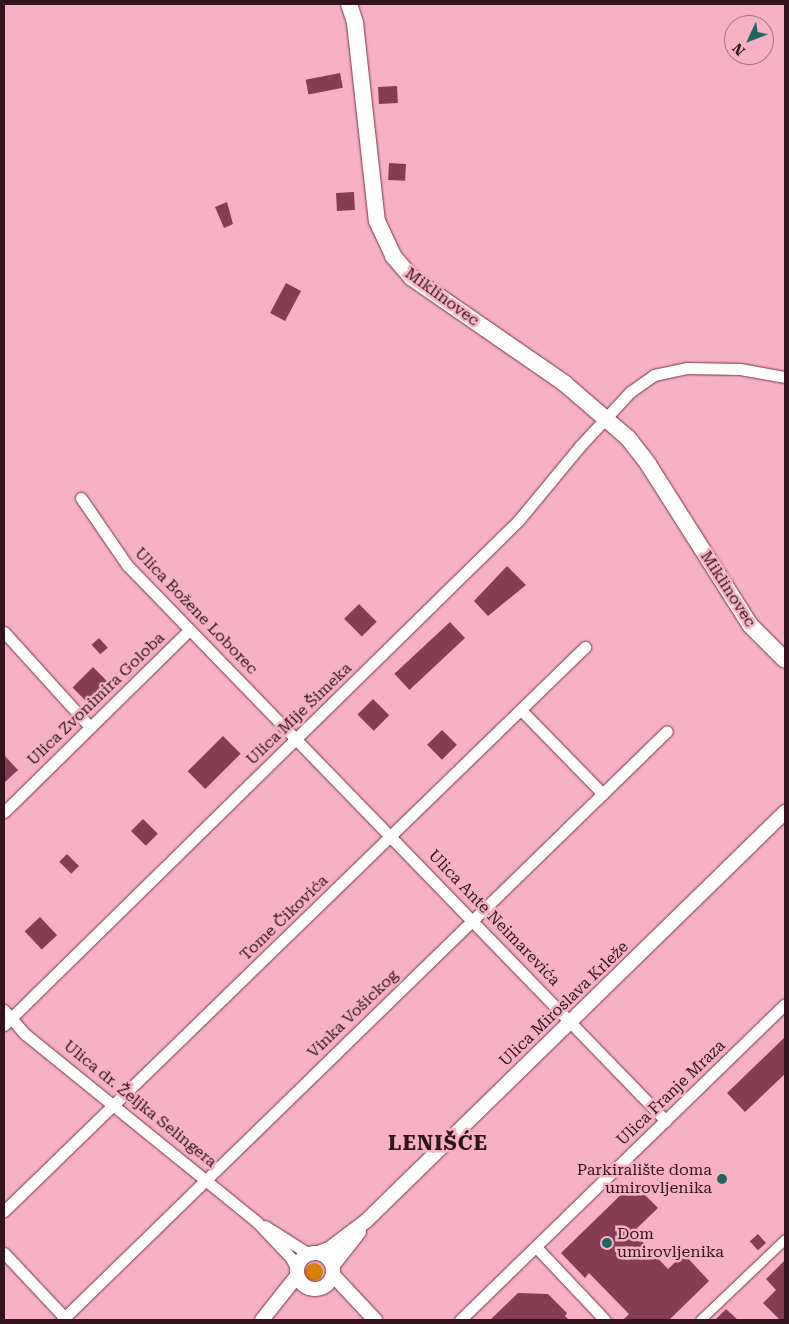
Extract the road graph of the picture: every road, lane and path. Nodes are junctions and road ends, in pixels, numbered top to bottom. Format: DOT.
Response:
graph roads {
  1 [pos="350,4"];
  2 [pos="785,377"];
  3 [pos="606,416"];
  4 [pos="81,498"];
  5 [pos="189,630"];
  6 [pos="4,632"];
  7 [pos="585,647"];
  8 [pos="785,660"];
  9 [pos="521,710"];
  10 [pos="90,727"];
  11 [pos="667,732"];
  12 [pos="296,739"];
  13 [pos="603,794"];
  14 [pos="4,812"];
  15 [pos="785,812"];
  16 [pos="392,836"];
  17 [pos="473,920"];
  18 [pos="785,1004"];
  19 [pos="6,1017"];
  20 [pos="571,1022"];
  21 [pos="113,1105"];
  22 [pos="666,1121"];
  23 [pos="206,1180"];
  24 [pos="4,1211"];
  25 [pos="366,1221"];
  26 [pos="257,1222"];
  27 [pos="785,1239"];
  28 [pos="536,1247"];
  29 [pos="4,1253"];
  30 [pos="313,1254"];
  31 [pos="333,1270"];
  32 [pos="297,1273"];
  33 [pos="314,1289"];
  34 [pos="63,1319"];
  35 [pos="262,1320"];
  36 [pos="267,1320"];
  37 [pos="371,1320"];
  38 [pos="375,1320"];
  39 [pos="460,1320"];
  40 [pos="605,1320"];
  41 [pos="700,1320"];
  1 -- 3 [label="main road, Miklinovec"];
  2 -- 3 [label="street"];
  3 -- 8 [label="main road, Miklinovec"];
  3 -- 12 [label="street, Ulica Mije Šimeka"];
  4 -- 5 [label="street, Ulica Božene Loborec"];
  5 -- 10 [label="street, Ulica Zvonimira Goloba"];
  5 -- 12 [label="street, Ulica Božene Loborec"];
  6 -- 10 [label="street"];
  7 -- 9 [label="street, Tome Čikovića"];
  9 -- 13 [label="street"];
  9 -- 16 [label="street, Tome Čikovića"];
  10 -- 14 [label="street, Ulica Zvonimira Goloba"];
  11 -- 13 [label="street, Vinka Vošickog"];
  12 -- 16 [label="street, Ulica Ante Neimarevića"];
  12 -- 19 [label="street, Ulica Mije Šimeka"];
  13 -- 17 [label="street, Vinka Vošickog"];
  15 -- 20 [label="street, Ulica Miroslava Krleže"];
  16 -- 17 [label="street, Ulica Ante Neimarevića"];
  16 -- 21 [label="street, Tome Čikovića"];
  17 -- 20 [label="street, Ulica Ante Neimarevića"];
  17 -- 23 [label="street, Vinka Vošickog"];
  18 -- 22 [label="street, Ulica Franje Mraza"];
  19 -- 21 [label="street, Ulica dr. Željka Selingera"];
  20 -- 22 [label="street, Ulica Ante Neimarevića"];
  20 -- 25 [label="street, Ulica Miroslava Krleže"];
  21 -- 23 [label="street, Ulica dr. Željka Selingera"];
  21 -- 24 [label="street, Tome Čikovića"];
  22 -- 28 [label="street, Ulica Franje Mraza"];
  23 -- 26 [label="street, Ulica dr. Željka Selingera"];
  23 -- 34 [label="street, Vinka Vošickog"];
  25 -- 30 [label="street, Ulica Miroslava Krleže"];
  25 -- 31 [label="street, Ulica Miroslava Krleže"];
  26 -- 30 [label="street, Ulica dr. Željka Selingera"];
  26 -- 32 [label="street, Ulica dr. Željka Selingera"];
  27 -- 41 [label="street"];
  28 -- 39 [label="street, Ulica Franje Mraza"];
  28 -- 40 [label="street"];
  29 -- 34 [label="street"];
  30 -- 31 [label="street"];
  30 -- 32 [label="street"];
  31 -- 33 [label="street"];
  31 -- 38 [label="street"];
  32 -- 33 [label="street"];
  32 -- 35 [label="street"];
  33 -- 36 [label="street"];
  33 -- 37 [label="street"];
}
